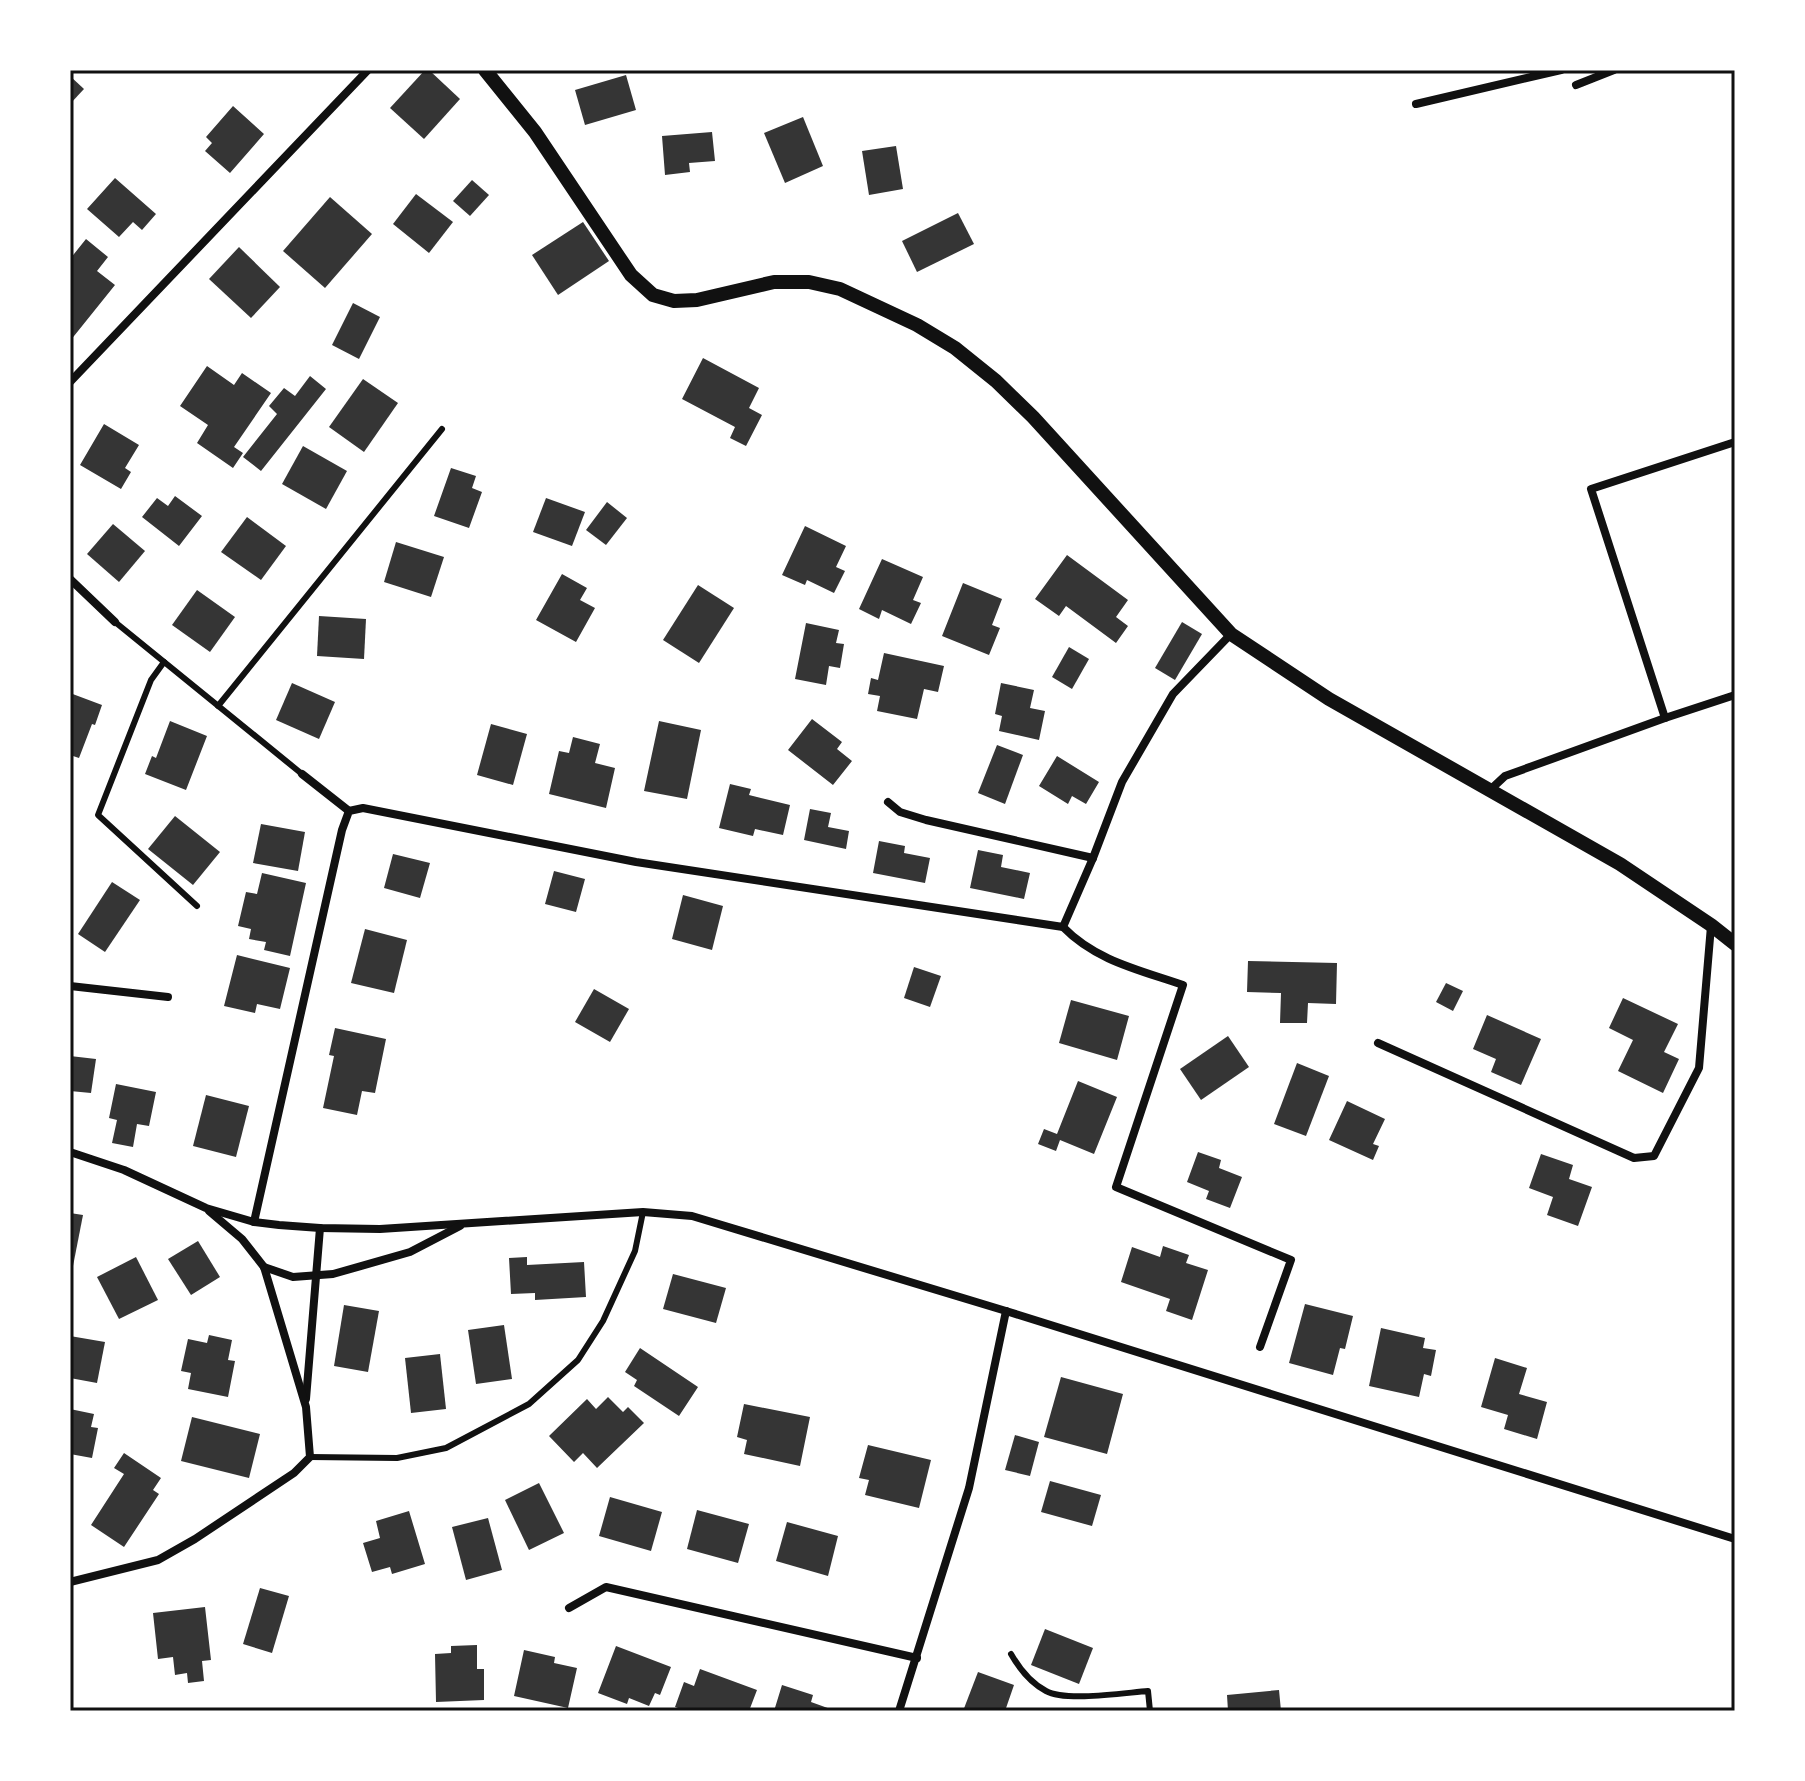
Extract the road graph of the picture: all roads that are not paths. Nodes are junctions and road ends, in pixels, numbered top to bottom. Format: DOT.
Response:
graph roads {
  1 [pos="368,70"];
  2 [pos="485,70"];
  3 [pos="1561,70"];
  4 [pos="1614,70"];
  5 [pos="1576,85"];
  6 [pos="1416,104"];
  7 [pos="70,382"];
  8 [pos="442,429"];
  9 [pos="1735,442"];
  10 [pos="70,579"];
  11 [pos="115,622"];
  12 [pos="1231,634"];
  13 [pos="164,662"];
  14 [pos="1735,695"];
  15 [pos="218,706"];
  16 [pos="1665,718"];
  17 [pos="302,774"];
  18 [pos="1490,790"];
  19 [pos="888,802"];
  20 [pos="349,811"];
  21 [pos="1093,858"];
  22 [pos="197,906"];
  23 [pos="1711,925"];
  24 [pos="1063,927"];
  25 [pos="1735,944"];
  26 [pos="70,986"];
  27 [pos="168,997"];
  28 [pos="1378,1043"];
  29 [pos="70,1152"];
  30 [pos="206,1208"];
  31 [pos="643,1212"];
  32 [pos="254,1222"];
  33 [pos="464,1224"];
  34 [pos="320,1228"];
  35 [pos="264,1267"];
  36 [pos="316,1276"];
  37 [pos="1006,1311"];
  38 [pos="1260,1347"];
  39 [pos="306,1407"];
  40 [pos="310,1457"];
  41 [pos="1735,1539"];
  42 [pos="70,1582"];
  43 [pos="569,1608"];
  44 [pos="1011,1654"];
  45 [pos="917,1658"];
  46 [pos="899,1711"];
  47 [pos="1150,1711"];
  1 -- 7 [label="street"];
  2 -- 12 [label="street"];
  3 -- 6 [label="street"];
  4 -- 5 [label="street"];
  8 -- 15 [label="lane"];
  9 -- 16 [label="street"];
  10 -- 11 [label="street"];
  11 -- 13 [label="lane"];
  12 -- 18 [label="street"];
  12 -- 21 [label="street"];
  13 -- 15 [label="lane"];
  13 -- 22 [label="lane"];
  14 -- 16 [label="street"];
  15 -- 17 [label="lane"];
  16 -- 18 [label="street"];
  17 -- 20 [label="street"];
  18 -- 23 [label="street"];
  19 -- 21 [label="street"];
  20 -- 24 [label="street"];
  20 -- 32 [label="street"];
  21 -- 24 [label="street"];
  23 -- 25 [label="street"];
  23 -- 28 [label="street"];
  24 -- 38 [label="street"];
  26 -- 27 [label="street"];
  29 -- 30 [label="street"];
  30 -- 32 [label="street"];
  30 -- 35 [label="street"];
  31 -- 33 [label="street"];
  31 -- 37 [label="street"];
  31 -- 40 [label="lane"];
  32 -- 34 [label="street"];
  33 -- 34 [label="street"];
  33 -- 36 [label="street"];
  34 -- 36 [label="street"];
  35 -- 36 [label="street"];
  35 -- 39 [label="street"];
  36 -- 39 [label="street"];
  37 -- 41 [label="street"];
  37 -- 45 [label="street"];
  39 -- 40 [label="street"];
  40 -- 42 [label="street"];
  43 -- 45 [label="street"];
  44 -- 47 [label="lane"];
  45 -- 46 [label="street"];
}
